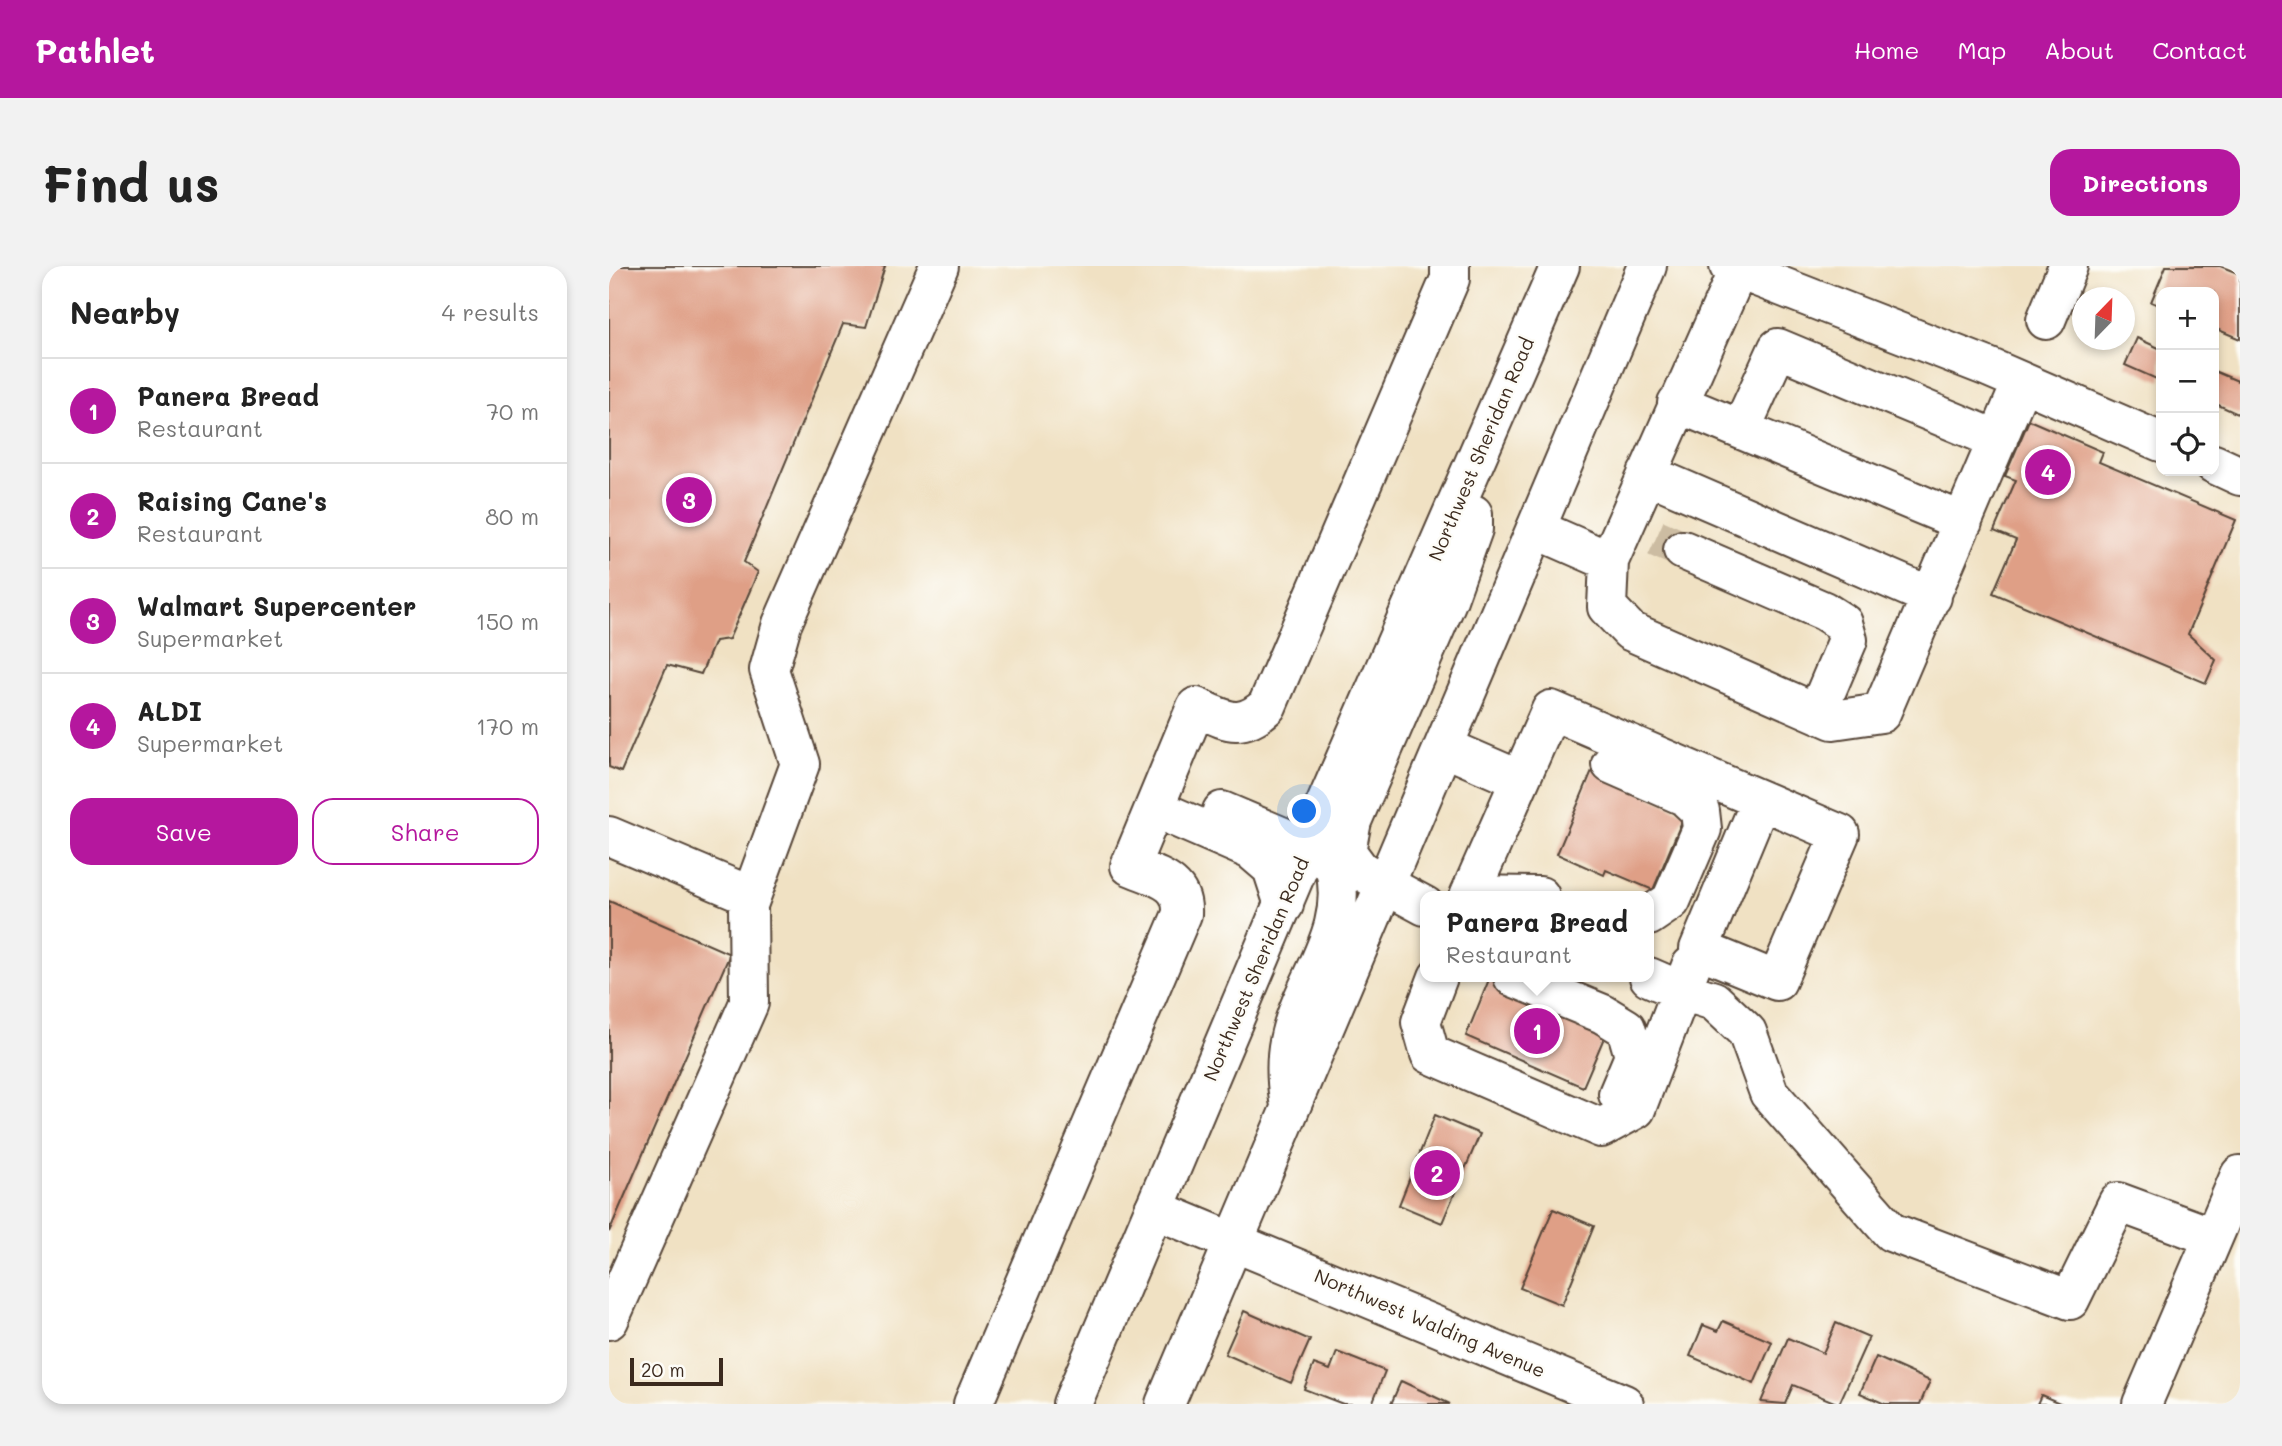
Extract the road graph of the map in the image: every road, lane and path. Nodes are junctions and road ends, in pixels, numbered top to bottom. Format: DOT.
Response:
graph roads {
  1 [pos="939,266"];
  2 [pos="1450,266"];
  3 [pos="1560,266"];
  4 [pos="1647,266"];
  5 [pos="2068,266"];
  6 [pos="1733,268"];
  7 [pos="2046,320"];
  8 [pos="2022,382"];
  9 [pos="1678,403"];
  10 [pos="1741,429"];
  11 [pos="1998,440"];
  12 [pos="2156,440"];
  13 [pos="2219,466"];
  14 [pos="1473,467"];
  15 [pos="1647,474"];
  16 [pos="2240,476"];
  17 [pos="1963,522"];
  18 [pos="1536,529"];
  19 [pos="1655,537"];
  20 [pos="1609,561"];
  21 [pos="1931,597"];
  22 [pos="1818,713"];
  23 [pos="1589,726"];
  24 [pos="1444,747"];
  25 [pos="1520,780"];
  26 [pos="1159,797"];
  27 [pos="1761,800"];
  28 [pos="609,836"];
  29 [pos="1307,847"];
  30 [pos="1386,885"];
  31 [pos="1472,891"];
  32 [pos="751,896"];
  33 [pos="1420,903"];
  34 [pos="1285,905"];
  35 [pos="1654,913"];
  36 [pos="1699,949"];
  37 [pos="1436,982"];
  38 [pos="1525,982"];
  39 [pos="1664,984"];
  40 [pos="1290,1113"];
  41 [pos="1579,1119"];
  42 [pos="2240,1175"];
  43 [pos="1154,1209"];
  44 [pos="2213,1237"];
  45 [pos="1235,1243"];
  46 [pos="609,1320"];
  47 [pos="972,1404"];
  48 [pos="1072,1404"];
  49 [pos="1165,1404"];
  50 [pos="1624,1404"];
  51 [pos="2142,1404"];
  1 -- 32 [label="main road"];
  2 -- 26 [label="main road"];
  3 -- 14 [label="main road, Northwest Sheridan Road"];
  4 -- 18 [label="main road"];
  5 -- 7 [label="main road"];
  6 -- 8 [label="main road"];
  6 -- 9 [label="main road"];
  8 -- 11 [label="main road"];
  8 -- 12 [label="main road"];
  9 -- 10 [label="main road"];
  9 -- 15 [label="main road"];
  10 -- 11 [label="main road"];
  10 -- 17 [label="main road"];
  11 -- 17 [label="main road"];
  13 -- 16 [label="main road"];
  14 -- 29 [label="main road, Northwest Sheridan Road"];
  14 -- 30 [label="main road"];
  15 -- 19 [label="main road"];
  15 -- 21 [label="main road"];
  17 -- 21 [label="main road"];
  18 -- 20 [label="main road"];
  18 -- 24 [label="main road"];
  19 -- 20 [label="main road"];
  19 -- 22 [label="main road"];
  20 -- 22 [label="main road"];
  21 -- 22 [label="main road"];
  23 -- 25 [label="main road"];
  23 -- 27 [label="main road"];
  23 -- 35 [label="main road"];
  24 -- 25 [label="main road"];
  24 -- 30 [label="main road"];
  25 -- 31 [label="main road"];
  26 -- 29 [label="main road"];
  26 -- 34 [label="main road"];
  26 -- 47 [label="main road"];
  27 -- 36 [label="main road"];
  27 -- 36 [label="main road"];
  28 -- 32 [label="main road"];
  29 -- 34 [label="main road, Northwest Sheridan Road"];
  29 -- 40 [label="main road"];
  30 -- 33 [label="main road"];
  30 -- 40 [label="main road"];
  32 -- 46 [label="main road"];
  34 -- 43 [label="main road, Northwest Sheridan Road"];
  36 -- 39 [label="main road"];
  37 -- 41 [label="main road"];
  38 -- 41 [label="main road"];
  39 -- 41 [label="main road"];
  39 -- 44 [label="main road"];
  40 -- 45 [label="main road"];
  42 -- 44 [label="main road"];
  43 -- 45 [label="main road, Northwest Walding Avenue"];
  43 -- 48 [label="main road, Northwest Sheridan Road"];
  44 -- 51 [label="main road"];
  45 -- 49 [label="main road"];
  45 -- 50 [label="main road, Northwest Walding Avenue"];
}
